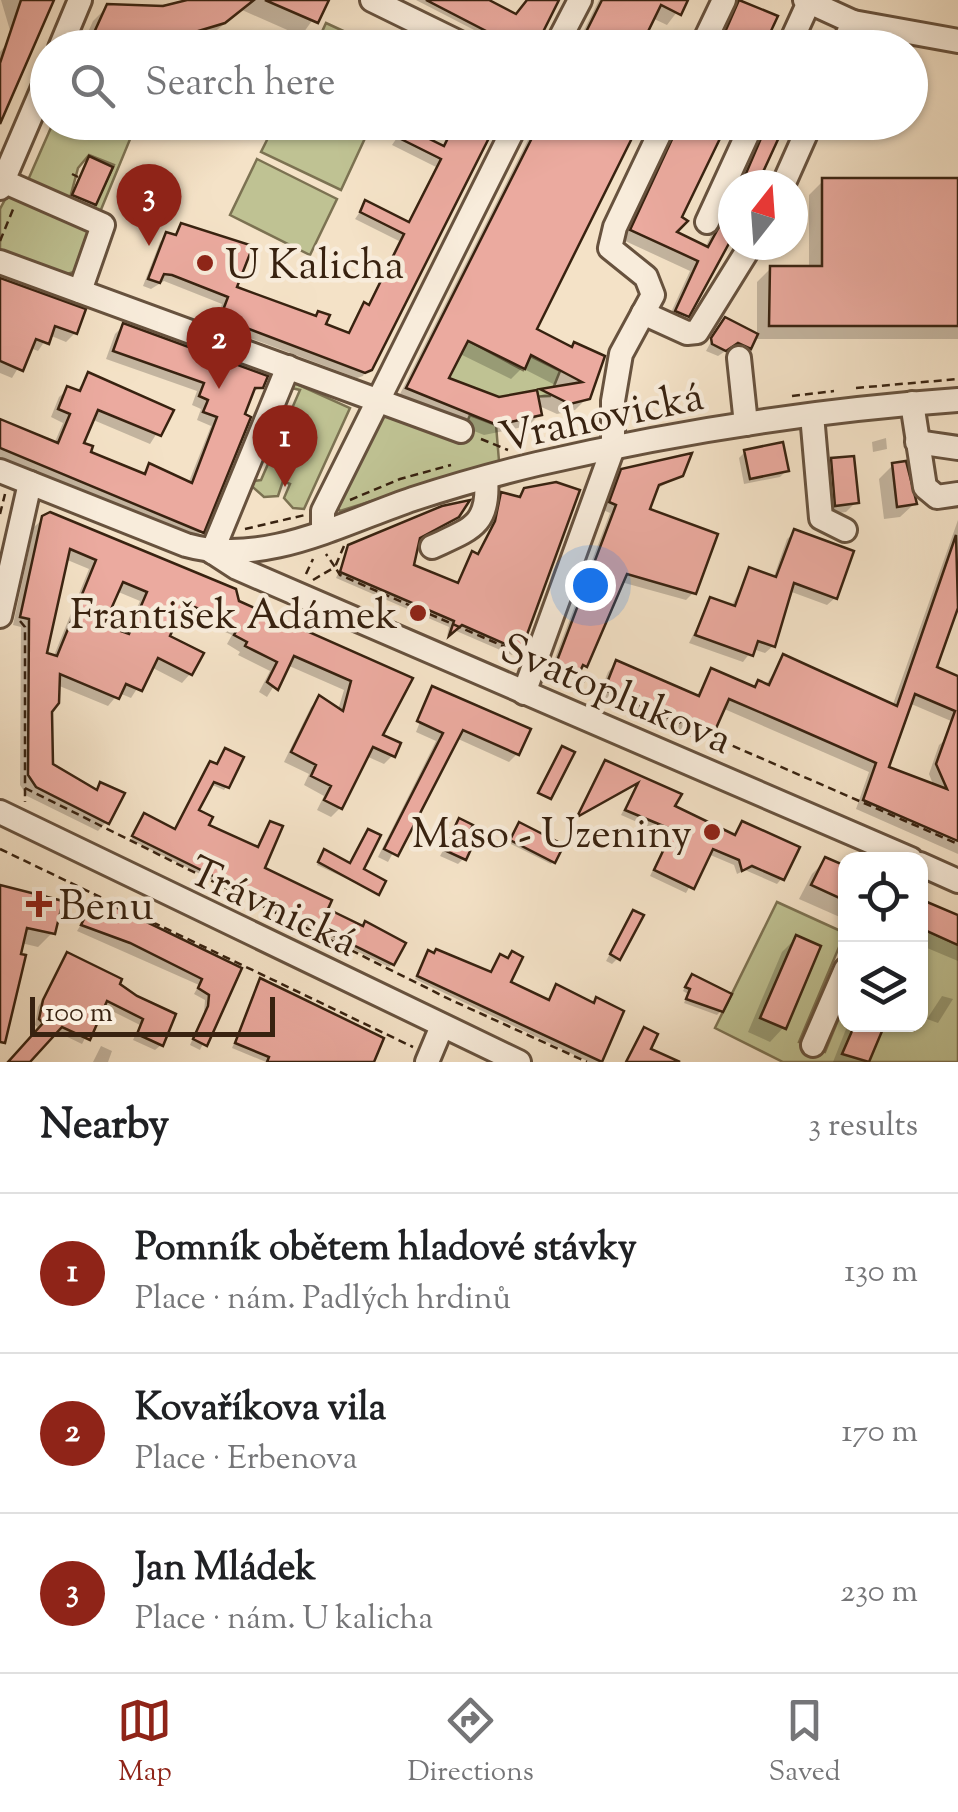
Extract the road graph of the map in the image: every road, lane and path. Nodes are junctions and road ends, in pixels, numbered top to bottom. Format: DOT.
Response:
graph roads {
  1 [pos="80,0"];
  2 [pos="372,0"];
  3 [pos="580,0"];
  4 [pos="724,0"];
  5 [pos="807,1"];
  6 [pos="853,22"];
  7 [pos="68,30"];
  8 [pos="433,30"];
  9 [pos="564,30"];
  10 [pos="710,30"];
  11 [pos="795,30"];
  12 [pos="850,30"];
  13 [pos="897,30"];
  14 [pos="928,36"];
  15 [pos="958,41"];
  16 [pos="30,119"];
  17 [pos="507,140"];
  18 [pos="656,140"];
  19 [pos="745,140"];
  20 [pos="803,140"];
  21 [pos="790,170"];
  22 [pos="72,174"];
  23 [pos="78,176"];
  24 [pos="2,185"];
  25 [pos="707,222"];
  26 [pos="743,260"];
  27 [pos="0,262"];
  28 [pos="80,291"];
  29 [pos="644,312"];
  30 [pos="739,358"];
  31 [pos="288,367"];
  32 [pos="376,398"];
  33 [pos="958,400"];
  34 [pos="912,403"];
  35 [pos="812,415"];
  36 [pos="746,424"];
  37 [pos="460,432"];
  38 [pos="918,442"];
  39 [pos="613,448"];
  40 [pos="958,448"];
  41 [pos="508,450"];
  42 [pos="486,478"];
  43 [pos="3,482"];
  44 [pos="30,483"];
  45 [pos="958,494"];
  46 [pos="0,514"];
  47 [pos="846,530"];
  48 [pos="323,531"];
  49 [pos="347,540"];
  50 [pos="432,547"];
  51 [pos="268,549"];
  52 [pos="212,552"];
  53 [pos="295,592"];
  54 [pos="5,612"];
  55 [pos="536,661"];
  56 [pos="524,693"];
  57 [pos="25,788"];
  58 [pos="7,818"];
  59 [pos="958,844"];
  60 [pos="0,849"];
  61 [pos="889,852"];
  62 [pos="928,867"];
  63 [pos="958,880"];
  64 [pos="838,988"];
  65 [pos="442,1026"];
  66 [pos="813,1044"];
  67 [pos="429,1059"];
  68 [pos="519,1062"];
  69 [pos="587,1062"];
  1 -- 7 [label="street"];
  2 -- 8 [label="street"];
  3 -- 9 [label="street"];
  4 -- 10 [label="street"];
  5 -- 6 [label="street"];
  5 -- 11 [label="street"];
  6 -- 12 [label="street"];
  6 -- 13 [label="street"];
  14 -- 15 [label="street"];
  16 -- 24 [label="street"];
  17 -- 32 [label="street"];
  18 -- 29 [label="street"];
  19 -- 25 [label="street"];
  20 -- 21 [label="street"];
  22 -- 23 [label="path"];
  24 -- 28 [label="street"];
  26 -- 29 [label="street"];
  27 -- 28 [label="street"];
  28 -- 31 [label="street"];
  29 -- 39 [label="street"];
  30 -- 36 [label="street"];
  31 -- 32 [label="street"];
  31 -- 52 [label="street"];
  32 -- 37 [label="street"];
  32 -- 48 [label="street"];
  33 -- 34 [label="street, Vrahovická"];
  34 -- 35 [label="street, Vrahovická"];
  34 -- 38 [label="street"];
  35 -- 36 [label="street, Vrahovická"];
  35 -- 47 [label="street"];
  36 -- 39 [label="street, Vrahovická"];
  37 -- 41 [label="path"];
  38 -- 40 [label="street"];
  38 -- 45 [label="street"];
  39 -- 42 [label="street, Vrahovická"];
  39 -- 55 [label="street"];
  42 -- 48 [label="street, Vrahovická"];
  42 -- 50 [label="street"];
  43 -- 44 [label="street, Svatoplukova"];
  43 -- 46 [label="path"];
  44 -- 52 [label="street, Svatoplukova"];
  44 -- 54 [label="street"];
  48 -- 51 [label="street, Vrahovická"];
  49 -- 55 [label="path"];
  51 -- 52 [label="street, Svatoplukova"];
  51 -- 53 [label="street"];
  52 -- 53 [label="street, Svatoplukova"];
  53 -- 56 [label="street, Svatoplukova"];
  54 -- 57 [label="path"];
  55 -- 56 [label="street"];
  55 -- 59 [label="path"];
  56 -- 61 [label="street, Svatoplukova"];
  57 -- 58 [label="path"];
  57 -- 69 [label="path"];
  58 -- 65 [label="street, Trávnická"];
  60 -- 67 [label="path"];
  62 -- 63 [label="street"];
  64 -- 66 [label="street"];
  65 -- 67 [label="street"];
  65 -- 68 [label="street, Trávnická"];
}
